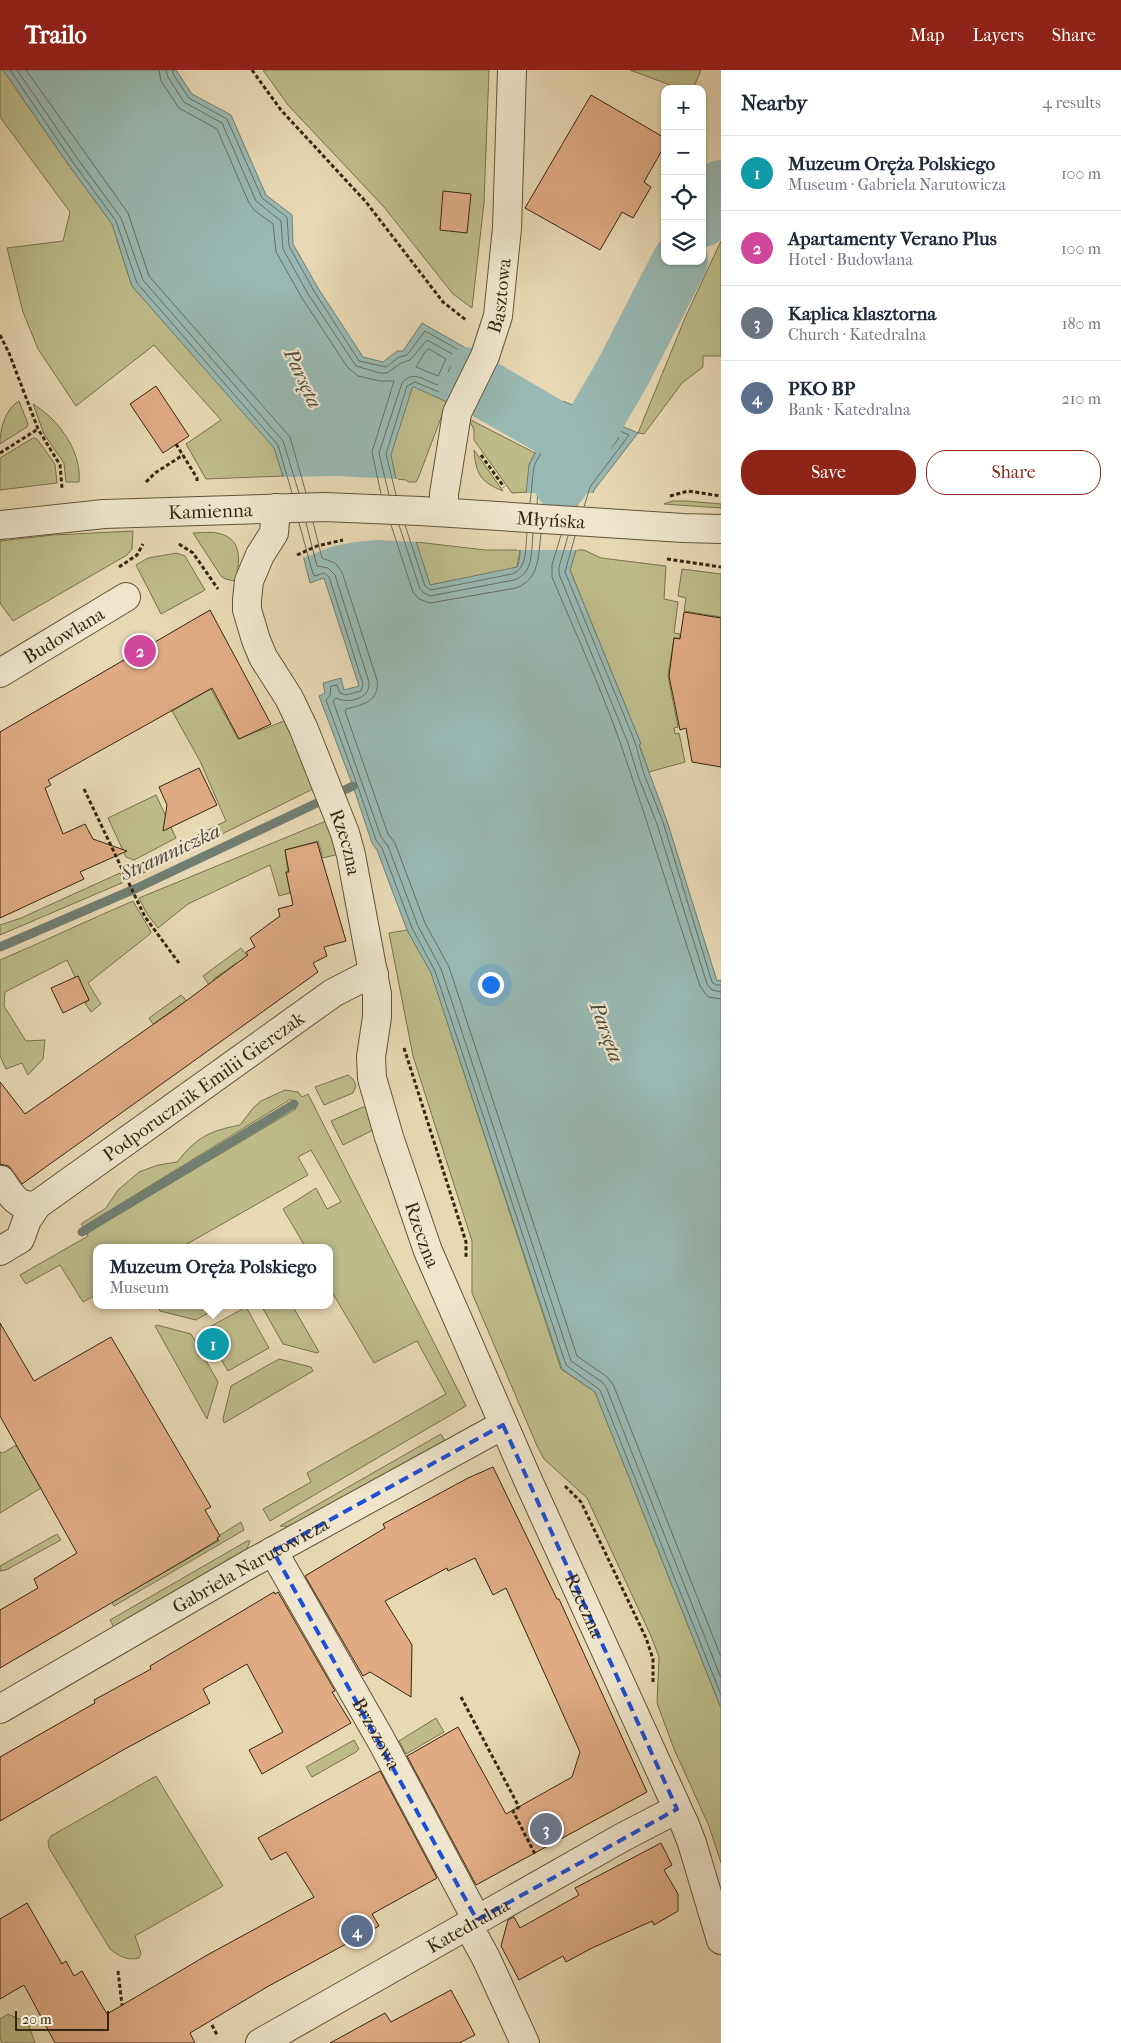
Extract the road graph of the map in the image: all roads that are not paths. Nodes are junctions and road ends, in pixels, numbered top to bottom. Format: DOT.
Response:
graph roads {
  1 [pos="512,70"];
  2 [pos="278,508"];
  3 [pos="432,512"];
  4 [pos="0,524"];
  5 [pos="683,528"];
  6 [pos="721,529"];
  7 [pos="721,541"];
  8 [pos="126,597"];
  9 [pos="0,673"];
  10 [pos="374,974"];
  11 [pos="0,1180"];
  12 [pos="32,1213"];
  13 [pos="0,1251"];
  14 [pos="503,1425"];
  15 [pos="273,1551"];
  16 [pos="0,1709"];
  17 [pos="677,1809"];
  18 [pos="472,1922"];
  19 [pos="721,1940"];
  20 [pos="260,2043"];
  21 [pos="525,2043"];
  1 -- 3 [label="street, Basztowa"];
  2 -- 3 [label="street, Kamienna"];
  2 -- 4 [label="street, Kamienna"];
  2 -- 10 [label="street, Rzeczna"];
  3 -- 5 [label="street, Młyńska"];
  5 -- 6 [label="street, Młyńska"];
  5 -- 7 [label="street, Młyńska"];
  8 -- 9 [label="street, Budowlana"];
  10 -- 12 [label="street, Podporucznik Emilii Gierczak"];
  10 -- 14 [label="street, Rzeczna"];
  11 -- 12 [label="street"];
  12 -- 13 [label="street, Podporucznik Emilii Gierczak"];
  14 -- 15 [label="street, Gabriela Narutowicza"];
  14 -- 17 [label="street, Rzeczna"];
  15 -- 16 [label="street, Gabriela Narutowicza"];
  15 -- 18 [label="street, Brzozowa"];
  17 -- 18 [label="street, Katedralna"];
  17 -- 19 [label="street, Rzeczna"];
  18 -- 20 [label="street, Katedralna"];
  18 -- 21 [label="street, Brzozowa"];
}
